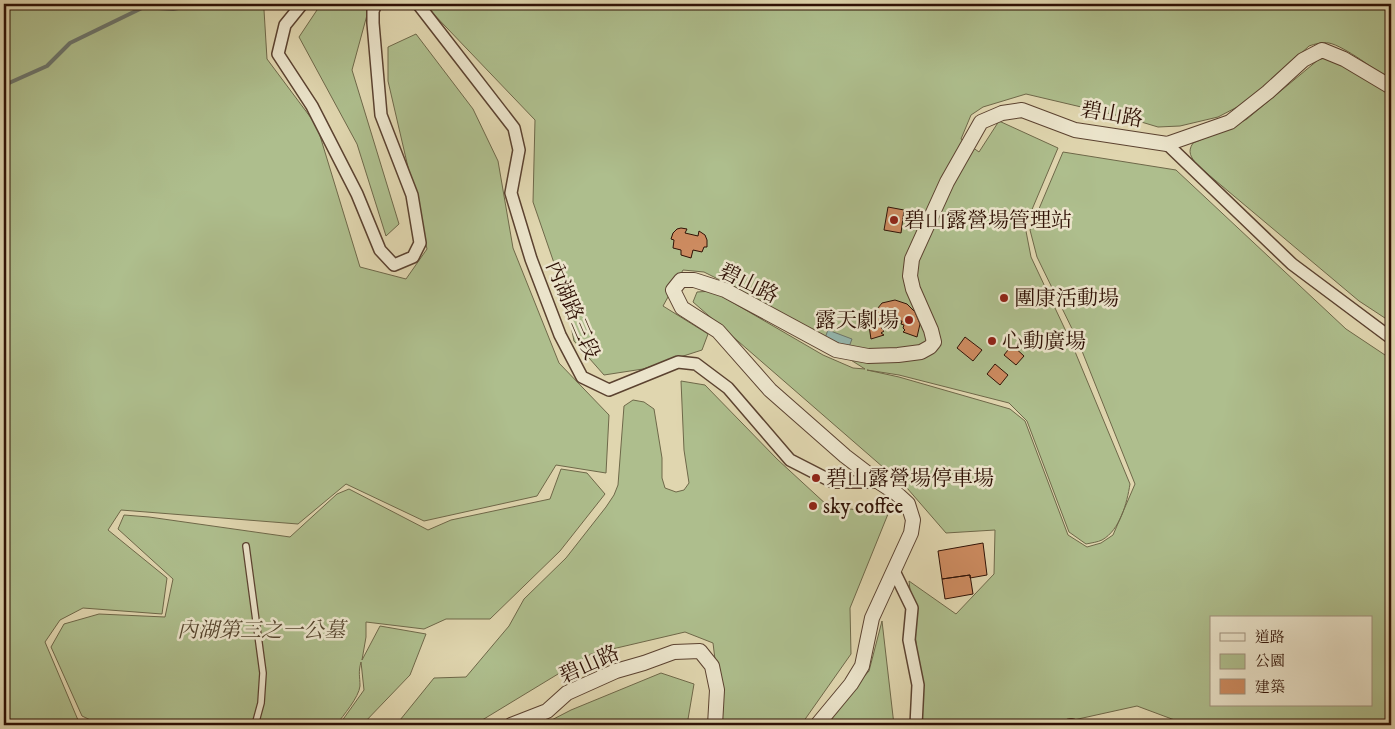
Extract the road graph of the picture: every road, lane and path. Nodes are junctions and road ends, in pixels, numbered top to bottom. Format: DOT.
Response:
graph roads {
  1 [pos="302,4"];
  2 [pos="376,4"];
  3 [pos="418,4"];
  4 [pos="1391,88"];
  5 [pos="1168,144"];
  6 [pos="1391,338"];
  7 [pos="879,482"];
  8 [pos="246,546"];
  9 [pos="894,571"];
  10 [pos="255,725"];
  11 [pos="511,725"];
  12 [pos="716,725"];
  13 [pos="817,725"];
  14 [pos="916,725"];
  1 -- 2 [label="street"];
  3 -- 7 [label="street, 內湖路三段"];
  4 -- 5 [label="street, 碧山路"];
  5 -- 6 [label="street, 碧山路"];
  5 -- 7 [label="street, 碧山路"];
  7 -- 9 [label="street, 碧山路"];
  8 -- 10 [label="lane"];
  9 -- 13 [label="street, 碧山路"];
  9 -- 14 [label="street"];
  11 -- 12 [label="street, 碧山路"];
}
